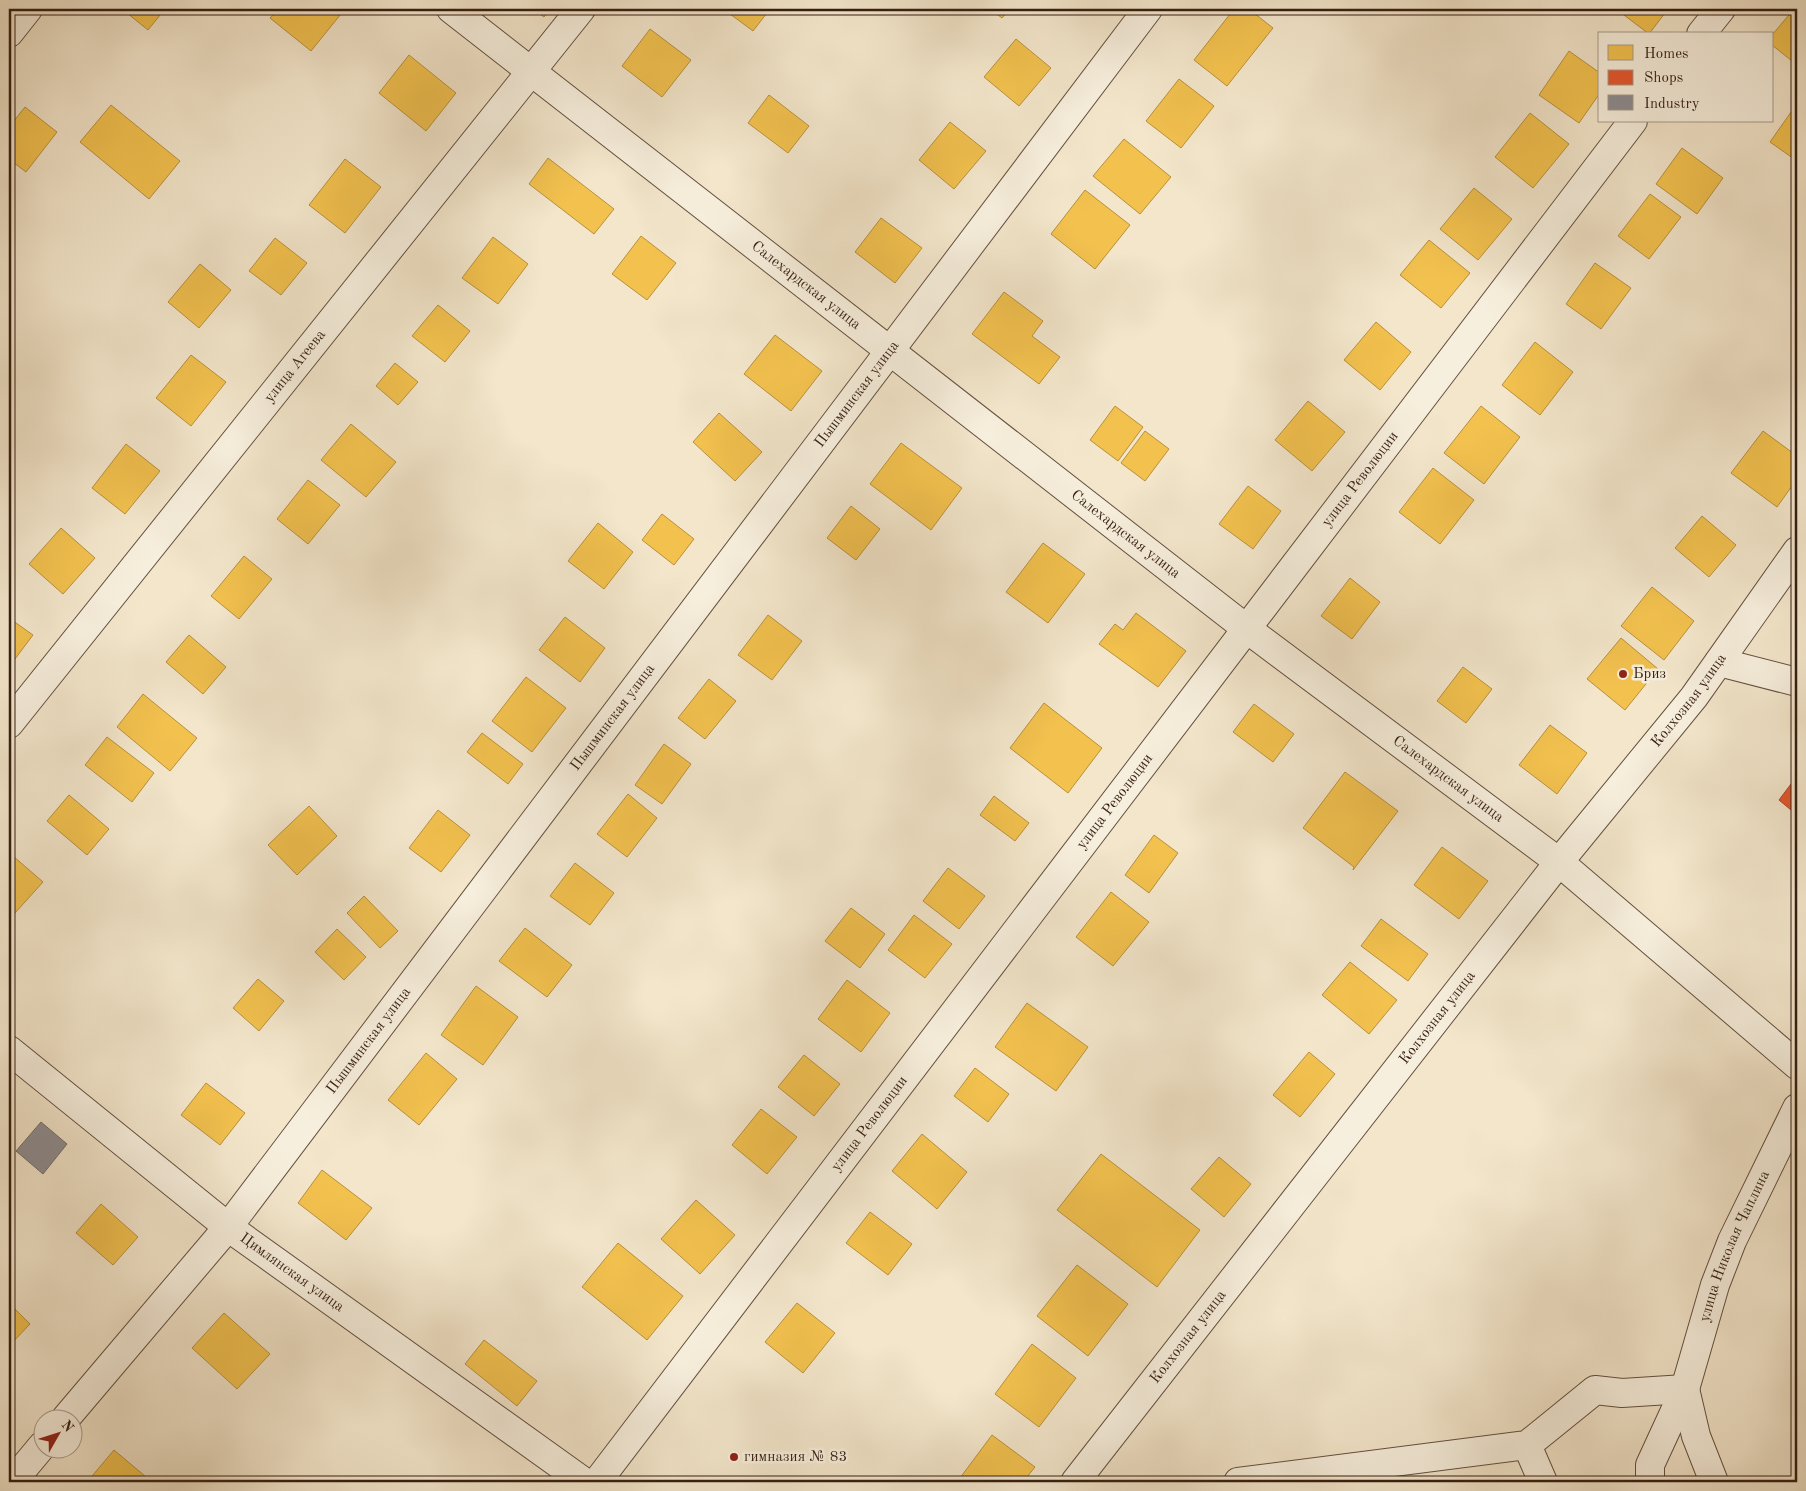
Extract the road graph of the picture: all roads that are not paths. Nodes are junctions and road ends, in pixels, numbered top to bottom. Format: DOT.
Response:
graph roads {
  1 [pos="28,9"];
  2 [pos="451,9"];
  3 [pos="581,9"];
  4 [pos="1148,9"];
  5 [pos="1721,9"];
  6 [pos="1703,32"];
  7 [pos="9,33"];
  8 [pos="530,72"];
  9 [pos="1632,122"];
  10 [pos="891,352"];
  11 [pos="1797,551"];
  12 [pos="1246,629"];
  13 [pos="1719,662"];
  14 [pos="1797,682"];
  15 [pos="9,724"];
  16 [pos="1559,862"];
  17 [pos="9,1050"];
  18 [pos="1797,1065"];
  19 [pos="1797,1108"];
  20 [pos="228,1227"];
  21 [pos="1684,1390"];
  22 [pos="74,1408"];
  23 [pos="1527,1445"];
  24 [pos="32,1458"];
  25 [pos="12,1482"];
  26 [pos="584,1482"];
  27 [pos="597,1482"];
  28 [pos="1075,1482"];
  29 [pos="1238,1482"];
  30 [pos="1542,1482"];
  31 [pos="1650,1482"];
  32 [pos="1714,1482"];
  1 -- 7 [label="street"];
  2 -- 8 [label="street, Салехардская улица"];
  3 -- 8 [label="street, улица Агеева"];
  4 -- 10 [label="street, Пышминская улица"];
  5 -- 6 [label="street"];
  8 -- 10 [label="street, Салехардская улица"];
  8 -- 15 [label="street, улица Агеева"];
  9 -- 12 [label="street, улица Революции"];
  10 -- 12 [label="street, Салехардская улица"];
  10 -- 20 [label="street, Пышминская улица"];
  11 -- 13 [label="street, Колхозная улица"];
  12 -- 16 [label="street, Салехардская улица"];
  12 -- 27 [label="street, улица Революции"];
  13 -- 14 [label="street"];
  13 -- 16 [label="street, Колхозная улица"];
  16 -- 18 [label="street, Салехардская улица"];
  16 -- 28 [label="street, Колхозная улица"];
  17 -- 20 [label="street, Цимлянская улица"];
  19 -- 21 [label="street, улица Николая Чаплина"];
  20 -- 22 [label="street, Пышминская улица"];
  20 -- 26 [label="street, Цимлянская улица"];
  21 -- 23 [label="street"];
  21 -- 31 [label="street, улица Николая Чаплина"];
  21 -- 32 [label="street"];
  23 -- 29 [label="street"];
  23 -- 30 [label="street"];
  24 -- 25 [label="street"];
}
